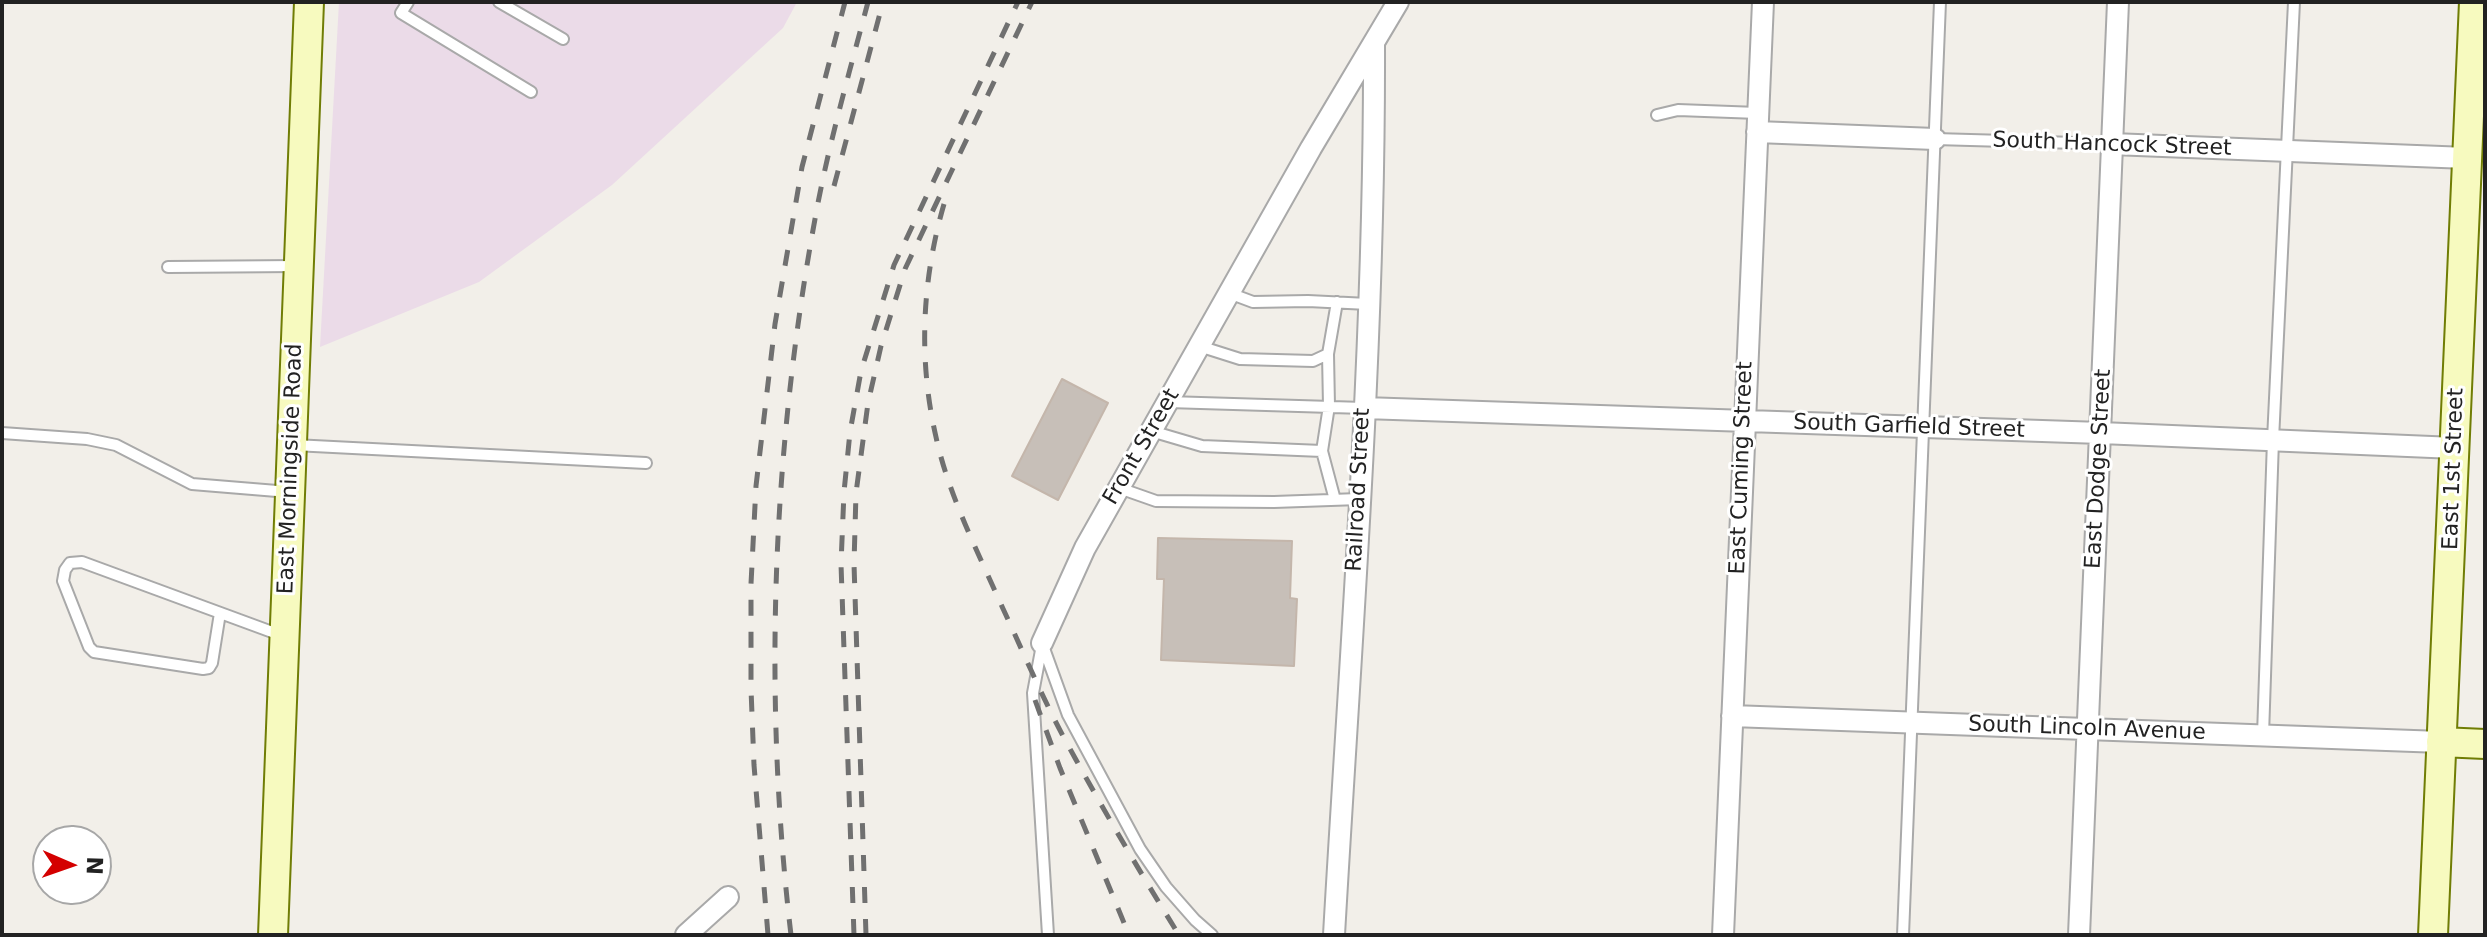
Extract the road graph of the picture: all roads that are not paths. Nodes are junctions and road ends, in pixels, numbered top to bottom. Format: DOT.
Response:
graph roads {
  1 [pos="309,2"];
  2 [pos="408,2"];
  3 [pos="499,2"];
  4 [pos="1398,2"];
  5 [pos="1763,2"];
  6 [pos="1940,2"];
  7 [pos="2118,2"];
  8 [pos="2294,2"];
  9 [pos="2474,2"];
  10 [pos="563,39"];
  11 [pos="1374,45"];
  12 [pos="531,92"];
  13 [pos="1657,115"];
  14 [pos="1758,123"];
  15 [pos="1935,139"];
  16 [pos="2112,144"];
  17 [pos="2287,150"];
  18 [pos="2467,158"];
  19 [pos="299,266"];
  20 [pos="168,267"];
  21 [pos="1229,293"];
  22 [pos="1337,302"];
  23 [pos="1368,304"];
  24 [pos="1199,346"];
  25 [pos="1328,354"];
  26 [pos="1168,402"];
  27 [pos="1329,406"];
  28 [pos="1364,408"];
  29 [pos="1743,421"];
  30 [pos="1924,428"];
  31 [pos="1151,431"];
  32 [pos="2,433"];
  33 [pos="2101,433"];
  34 [pos="2273,440"];
  35 [pos="292,445"];
  36 [pos="2455,448"];
  37 [pos="1322,451"];
  38 [pos="646,463"];
  39 [pos="1119,488"];
  40 [pos="291,492"];
  41 [pos="1359,499"];
  42 [pos="1335,500"];
  43 [pos="220,613"];
  44 [pos="285,636"];
  45 [pos="1042,643"];
  46 [pos="1732,716"];
  47 [pos="1910,723"];
  48 [pos="2087,729"];
  49 [pos="2263,735"];
  50 [pos="2441,742"];
  51 [pos="2485,744"];
  52 [pos="728,897"];
  53 [pos="273,935"];
  54 [pos="686,935"];
  55 [pos="1048,935"];
  56 [pos="1212,935"];
  57 [pos="1334,935"];
  58 [pos="1723,935"];
  59 [pos="1903,935"];
  60 [pos="2079,935"];
  61 [pos="2433,935"];
  1 -- 19 [label="street, East Morningside Road"];
  2 -- 12 [label="lane"];
  3 -- 10 [label="lane"];
  4 -- 11 [label="street, Front Street"];
  5 -- 14 [label="street, East Cuming Street"];
  6 -- 15 [label="lane"];
  7 -- 16 [label="street, East Dodge Street"];
  8 -- 17 [label="lane"];
  9 -- 18 [label="street, East 1st Street"];
  11 -- 21 [label="street, Front Street"];
  11 -- 23 [label="street, Railroad Street"];
  13 -- 14 [label="lane"];
  14 -- 15 [label="street, South Hancock Street"];
  14 -- 29 [label="street, East Cuming Street"];
  15 -- 16 [label="lane, South Hancock Street"];
  15 -- 30 [label="lane"];
  16 -- 17 [label="street, South Hancock Street"];
  16 -- 33 [label="street, East Dodge Street"];
  17 -- 18 [label="street, South Hancock Street"];
  17 -- 34 [label="lane"];
  18 -- 36 [label="street, East 1st Street"];
  19 -- 20 [label="lane"];
  19 -- 35 [label="street, East Morningside Road"];
  21 -- 22 [label="lane"];
  21 -- 24 [label="street, Front Street"];
  22 -- 23 [label="lane"];
  22 -- 25 [label="lane"];
  23 -- 28 [label="street, Railroad Street"];
  24 -- 25 [label="lane"];
  24 -- 26 [label="street, Front Street"];
  25 -- 27 [label="lane"];
  26 -- 27 [label="lane"];
  26 -- 31 [label="street, Front Street"];
  27 -- 28 [label="lane"];
  27 -- 37 [label="lane"];
  28 -- 29 [label="street, South Garfield Street"];
  28 -- 41 [label="street, Railroad Street"];
  29 -- 30 [label="street, South Garfield Street"];
  29 -- 46 [label="street, East Cuming Street"];
  30 -- 33 [label="street, South Garfield Street"];
  30 -- 47 [label="lane"];
  31 -- 37 [label="lane"];
  31 -- 39 [label="street, Front Street"];
  32 -- 40 [label="lane"];
  33 -- 34 [label="street, South Garfield Street"];
  33 -- 48 [label="street, East Dodge Street"];
  34 -- 36 [label="street, South Garfield Street"];
  34 -- 49 [label="lane"];
  35 -- 38 [label="lane"];
  35 -- 40 [label="street, East Morningside Road"];
  36 -- 50 [label="street, East 1st Street"];
  37 -- 42 [label="lane"];
  39 -- 42 [label="lane"];
  39 -- 45 [label="street, Front Street"];
  40 -- 44 [label="street, East Morningside Road"];
  41 -- 42 [label="lane"];
  41 -- 57 [label="street, Railroad Street"];
  43 -- 43 [label="lane"];
  43 -- 44 [label="lane"];
  44 -- 53 [label="street, East Morningside Road"];
  45 -- 55 [label="lane, Front Street"];
  45 -- 56 [label="lane"];
  46 -- 47 [label="street, South Lincoln Avenue"];
  46 -- 58 [label="street, East Cuming Street"];
  47 -- 48 [label="street, South Lincoln Avenue"];
  47 -- 59 [label="lane"];
  48 -- 49 [label="street, South Lincoln Avenue"];
  48 -- 60 [label="street, East Dodge Street"];
  49 -- 50 [label="street, South Lincoln Avenue"];
  50 -- 51 [label="street"];
  50 -- 61 [label="street, East 1st Street"];
  52 -- 54 [label="street"];
}
